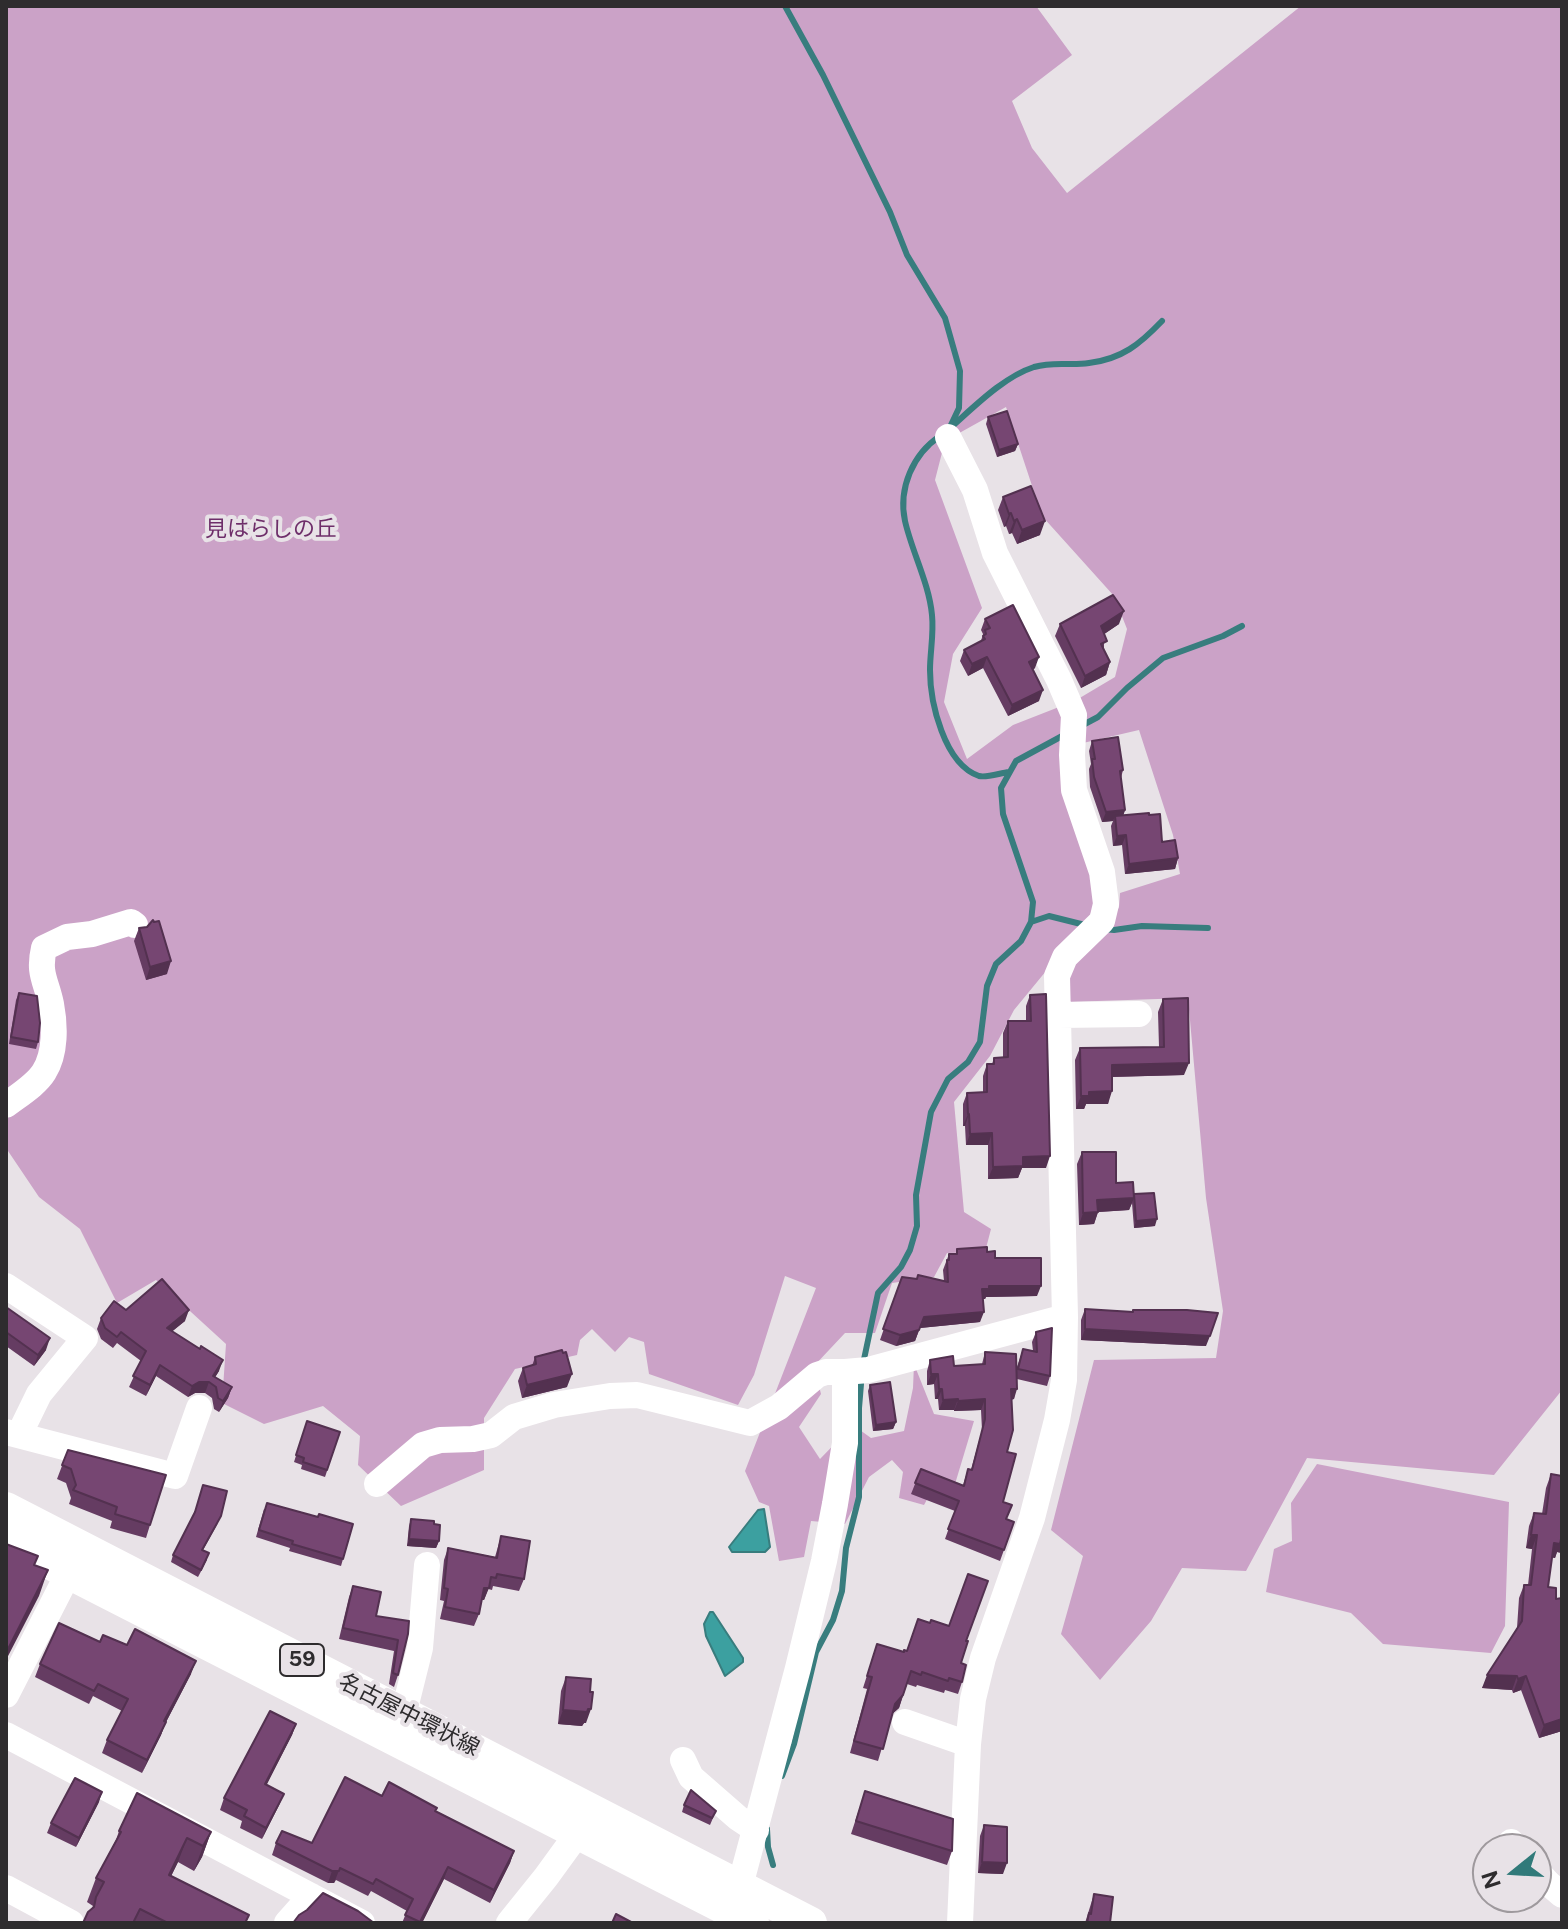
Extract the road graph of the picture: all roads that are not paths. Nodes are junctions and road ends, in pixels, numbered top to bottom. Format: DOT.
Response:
graph roads {
  1 [pos="948,437"];
  2 [pos="135,925"];
  3 [pos="1139,1014"];
  4 [pos="1058,1015"];
  5 [pos="6,1105"];
  6 [pos="6,1286"];
  7 [pos="1065,1317"];
  8 [pos="845,1372"];
  9 [pos="199,1408"];
  10 [pos="12,1434"];
  11 [pos="377,1484"];
  12 [pos="6,1508"];
  13 [pos="6,1541"];
  14 [pos="427,1565"];
  15 [pos="68,1574"];
  16 [pos="6,1695"];
  17 [pos="404,1712"];
  18 [pos="905,1722"];
  19 [pos="6,1735"];
  20 [pos="968,1744"];
  21 [pos="683,1760"];
  22 [pos="588,1823"];
  23 [pos="756,1830"];
  24 [pos="740,1886"];
  25 [pos="6,1888"];
  26 [pos="311,1896"];
  27 [pos="71,1923"];
  28 [pos="287,1923"];
  29 [pos="362,1923"];
  30 [pos="509,1923"];
  31 [pos="753,1923"];
  32 [pos="811,1923"];
  33 [pos="960,1923"];
  1 -- 4 [label="street"];
  2 -- 5 [label="street"];
  3 -- 4 [label="street"];
  4 -- 7 [label="street"];
  6 -- 10 [label="street"];
  7 -- 8 [label="street"];
  7 -- 20 [label="street"];
  8 -- 11 [label="street"];
  8 -- 23 [label="street"];
  9 -- 10 [label="street"];
  12 -- 17 [label="main road, 名古屋中環状線 / 59"];
  13 -- 15 [label="main road, 名古屋中環状線 / 59"];
  14 -- 17 [label="street"];
  15 -- 16 [label="street"];
  15 -- 22 [label="main road, 名古屋中環状線 / 59"];
  17 -- 22 [label="main road, 名古屋中環状線 / 59"];
  18 -- 20 [label="street"];
  19 -- 26 [label="street"];
  20 -- 33 [label="street"];
  21 -- 23 [label="street"];
  22 -- 24 [label="main road, 名古屋中環状線 / 59"];
  22 -- 30 [label="street"];
  22 -- 31 [label="main road, 名古屋中環状線 / 59"];
  23 -- 24 [label="street"];
  24 -- 32 [label="main road, 名古屋中環状線 / 59"];
  25 -- 27 [label="street"];
  26 -- 28 [label="street"];
  26 -- 29 [label="street"];
}
